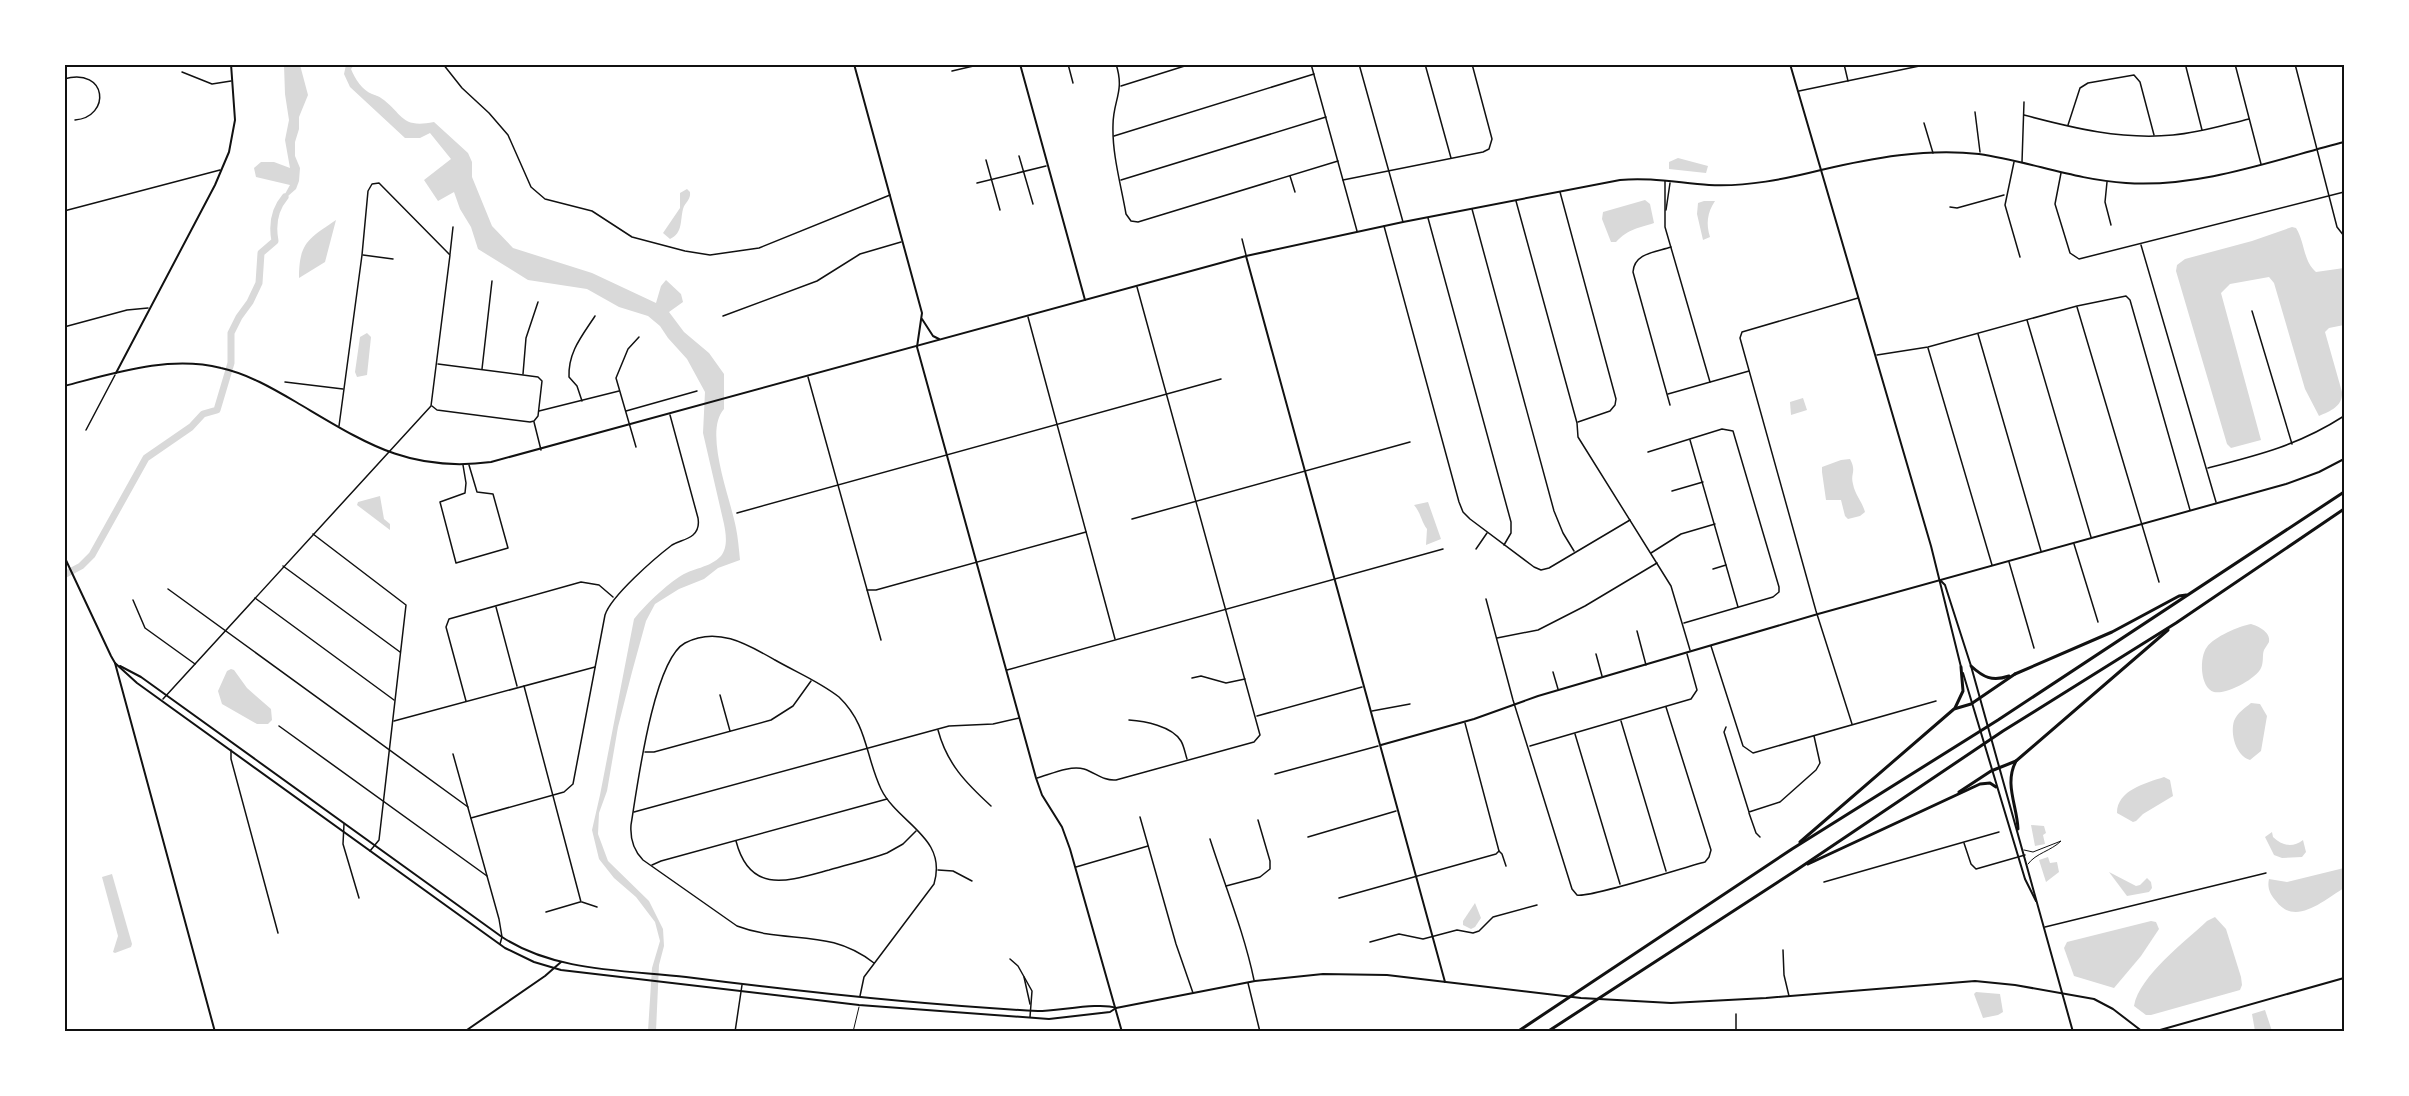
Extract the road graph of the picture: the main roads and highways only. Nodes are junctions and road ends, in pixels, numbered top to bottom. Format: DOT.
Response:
graph roads {
  1 [pos="231,64"];
  2 [pos="854,64"];
  3 [pos="1020,64"];
  4 [pos="1790,64"];
  5 [pos="2344,142"];
  6 [pos="1821,170"];
  7 [pos="1246,256"];
  8 [pos="1085,300"];
  9 [pos="922,319"];
  10 [pos="941,340"];
  11 [pos="917,347"];
  12 [pos="115,374"];
  13 [pos="64,386"];
  14 [pos="2344,459"];
  15 [pos="2344,492"];
  16 [pos="2344,509"];
  17 [pos="64,556"];
  18 [pos="1940,580"];
  19 [pos="2187,595"];
  20 [pos="2176,623"];
  21 [pos="115,663"];
  22 [pos="1971,666"];
  23 [pos="1961,667"];
  24 [pos="2015,674"];
  25 [pos="1980,698"];
  26 [pos="1971,704"];
  27 [pos="1954,709"];
  28 [pos="231,741"];
  29 [pos="1381,745"];
  30 [pos="231,750"];
  31 [pos="2016,761"];
  32 [pos="1999,768"];
  33 [pos="1992,771"];
  34 [pos="283,779"];
  35 [pos="279,785"];
  36 [pos="1996,787"];
  37 [pos="1953,796"];
  38 [pos="2018,829"];
  39 [pos="1792,849"];
  40 [pos="1798,868"];
  41 [pos="2033,891"];
  42 [pos="442,894"];
  43 [pos="438,900"];
  44 [pos="561,962"];
  45 [pos="554,968"];
  46 [pos="635,971"];
  47 [pos="2344,978"];
  48 [pos="635,979"];
  49 [pos="1446,982"];
  50 [pos="2062,993"];
  51 [pos="945,1004"];
  52 [pos="1116,1008"];
  53 [pos="945,1012"];
  54 [pos="215,1032"];
  55 [pos="464,1032"];
  56 [pos="1122,1032"];
  57 [pos="1518,1032"];
  58 [pos="1547,1032"];
  59 [pos="2073,1032"];
  60 [pos="2143,1032"];
  61 [pos="2153,1032"];
  1 -- 12 [label="main road"];
  2 -- 9 [label="main road"];
  3 -- 8 [label="main road"];
  4 -- 6 [label="main road"];
  5 -- 6 [label="main road"];
  6 -- 7 [label="main road"];
  6 -- 18 [label="main road"];
  7 -- 8 [label="main road"];
  7 -- 29 [label="main road"];
  8 -- 10 [label="main road"];
  9 -- 10 [label="main road"];
  9 -- 11 [label="main road"];
  10 -- 11 [label="main road"];
  11 -- 12 [label="main road"];
  11 -- 52 [label="main road"];
  12 -- 13 [label="main road"];
  14 -- 18 [label="main road"];
  15 -- 19 [label="highway"];
  16 -- 20 [label="highway"];
  17 -- 21 [label="main road"];
  18 -- 22 [label="main road"];
  18 -- 23 [label="main road"];
  18 -- 29 [label="main road"];
  19 -- 24 [label="highway"];
  19 -- 39 [label="highway"];
  20 -- 31 [label="highway"];
  20 -- 40 [label="highway"];
  21 -- 28 [label="main road"];
  21 -- 30 [label="main road"];
  21 -- 54 [label="main road"];
  22 -- 24 [label="highway"];
  22 -- 25 [label="main road"];
  23 -- 26 [label="main road"];
  23 -- 27 [label="highway"];
  24 -- 25 [label="highway"];
  25 -- 26 [label="highway"];
  25 -- 32 [label="main road"];
  26 -- 27 [label="highway"];
  26 -- 33 [label="main road"];
  27 -- 39 [label="highway"];
  28 -- 30 [label="main road"];
  28 -- 34 [label="main road"];
  29 -- 49 [label="main road"];
  30 -- 35 [label="main road"];
  31 -- 32 [label="highway"];
  31 -- 38 [label="highway"];
  32 -- 33 [label="highway"];
  32 -- 38 [label="main road"];
  33 -- 36 [label="main road"];
  33 -- 37 [label="highway"];
  34 -- 35 [label="main road"];
  34 -- 42 [label="main road"];
  35 -- 43 [label="main road"];
  36 -- 37 [label="highway"];
  36 -- 41 [label="main road"];
  37 -- 40 [label="highway"];
  38 -- 41 [label="main road"];
  39 -- 57 [label="highway"];
  40 -- 58 [label="highway"];
  41 -- 50 [label="main road"];
  42 -- 43 [label="main road"];
  42 -- 44 [label="main road"];
  43 -- 45 [label="main road"];
  44 -- 45 [label="main road"];
  44 -- 46 [label="main road"];
  45 -- 48 [label="main road"];
  45 -- 55 [label="main road"];
  46 -- 48 [label="main road"];
  46 -- 51 [label="main road"];
  47 -- 61 [label="main road"];
  48 -- 53 [label="main road"];
  49 -- 50 [label="main road"];
  49 -- 52 [label="main road"];
  50 -- 59 [label="main road"];
  50 -- 60 [label="main road"];
  51 -- 52 [label="main road"];
  51 -- 53 [label="main road"];
  52 -- 53 [label="main road"];
  52 -- 56 [label="main road"];
}
